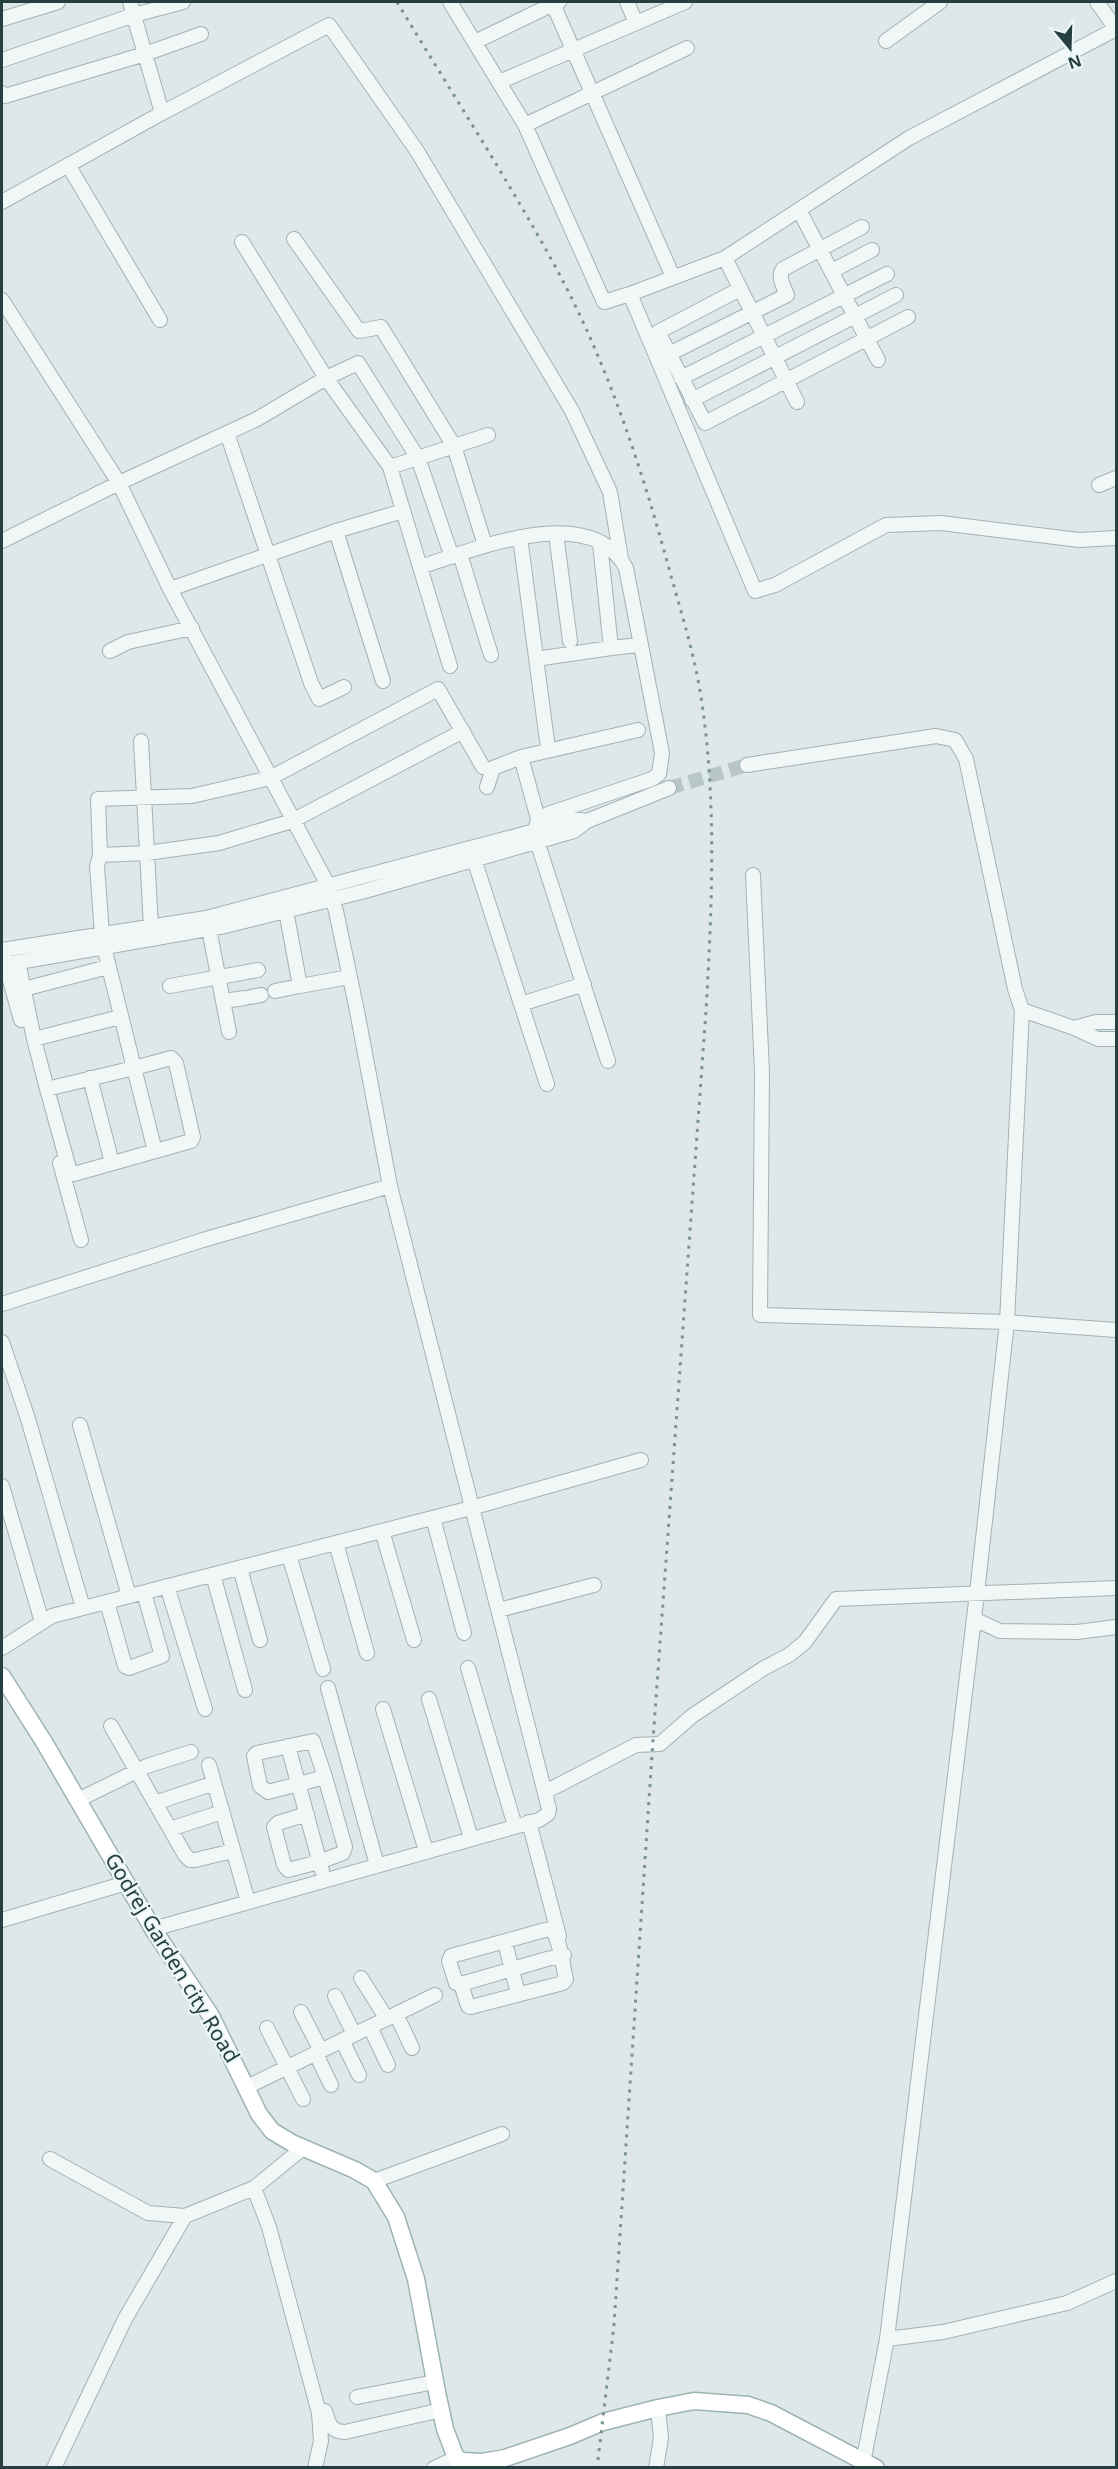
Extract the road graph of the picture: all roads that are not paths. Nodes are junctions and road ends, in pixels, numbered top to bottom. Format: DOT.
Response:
graph roads {
  1 [pos="58,2"];
  2 [pos="183,2"];
  3 [pos="450,2"];
  4 [pos="627,2"];
  5 [pos="685,2"];
  6 [pos="940,2"];
  7 [pos="1096,2"];
  8 [pos="556,3"];
  9 [pos="669,5"];
  10 [pos="132,8"];
  11 [pos="2,19"];
  12 [pos="636,23"];
  13 [pos="1116,29"];
  14 [pos="201,34"];
  15 [pos="886,41"];
  16 [pos="475,42"];
  17 [pos="687,48"];
  18 [pos="574,50"];
  19 [pos="145,54"];
  20 [pos="2,60"];
  21 [pos="499,82"];
  22 [pos="2,93"];
  23 [pos="594,94"];
  24 [pos="162,113"];
  25 [pos="525,125"];
  26 [pos="68,165"];
  27 [pos="2,202"];
  28 [pos="799,210"];
  29 [pos="862,227"];
  30 [pos="294,239"];
  31 [pos="242,242"];
  32 [pos="820,250"];
  33 [pos="872,250"];
  34 [pos="725,258"];
  35 [pos="832,271"];
  36 [pos="887,274"];
  37 [pos="673,277"];
  38 [pos="741,289"];
  39 [pos="630,294"];
  40 [pos="896,295"];
  41 [pos="845,297"];
  42 [pos="2,300"];
  43 [pos="752,312"];
  44 [pos="855,316"];
  45 [pos="908,317"];
  46 [pos="160,320"];
  47 [pos="764,336"];
  48 [pos="867,339"];
  49 [pos="669,354"];
  50 [pos="775,358"];
  51 [pos="878,360"];
  52 [pos="326,378"];
  53 [pos="681,378"];
  54 [pos="786,380"];
  55 [pos="692,400"];
  56 [pos="797,402"];
  57 [pos="227,433"];
  58 [pos="488,435"];
  59 [pos="454,446"];
  60 [pos="418,458"];
  61 [pos="390,467"];
  62 [pos="1116,478"];
  63 [pos="119,483"];
  64 [pos="1099,485"];
  65 [pos="403,511"];
  66 [pos="336,531"];
  67 [pos="556,534"];
  68 [pos="520,537"];
  69 [pos="1116,538"];
  70 [pos="2,541"];
  71 [pos="600,543"];
  72 [pos="485,545"];
  73 [pos="266,555"];
  74 [pos="456,555"];
  75 [pos="621,559"];
  76 [pos="420,567"];
  77 [pos="170,589"];
  78 [pos="192,628"];
  79 [pos="570,641"];
  80 [pos="639,645"];
  81 [pos="611,648"];
  82 [pos="110,651"];
  83 [pos="491,656"];
  84 [pos="536,659"];
  85 [pos="450,666"];
  86 [pos="383,681"];
  87 [pos="344,687"];
  88 [pos="463,730"];
  89 [pos="638,730"];
  90 [pos="141,741"];
  91 [pos="548,741"];
  92 [pos="521,757"];
  93 [pos="747,765"];
  94 [pos="483,767"];
  95 [pos="270,778"];
  96 [pos="487,787"];
  97 [pos="669,788"];
  98 [pos="144,798"];
  99 [pos="292,821"];
  100 [pos="537,830"];
  101 [pos="147,853"];
  102 [pos="100,855"];
  103 [pos="474,859"];
  104 [pos="753,875"];
  105 [pos="328,885"];
  106 [pos="332,899"];
  107 [pos="286,911"];
  108 [pos="151,927"];
  109 [pos="209,929"];
  110 [pos="103,941"];
  111 [pos="6,958"];
  112 [pos="108,968"];
  113 [pos="258,970"];
  114 [pos="349,977"];
  115 [pos="218,978"];
  116 [pos="584,984"];
  117 [pos="170,986"];
  118 [pos="300,986"];
  119 [pos="24,989"];
  120 [pos="223,1001"];
  121 [pos="521,1004"];
  122 [pos="1022,1010"];
  123 [pos="120,1017"];
  124 [pos="1116,1022"];
  125 [pos="1074,1028"];
  126 [pos="229,1032"];
  127 [pos="34,1039"];
  128 [pos="1116,1040"];
  129 [pos="608,1060"];
  130 [pos="134,1068"];
  131 [pos="90,1078"];
  132 [pos="547,1084"];
  133 [pos="47,1089"];
  134 [pos="155,1151"];
  135 [pos="112,1163"];
  136 [pos="390,1186"];
  137 [pos="81,1240"];
  138 [pos="2,1304"];
  139 [pos="1007,1322"];
  140 [pos="1116,1330"];
  141 [pos="2,1342"];
  142 [pos="80,1425"];
  143 [pos="641,1460"];
  144 [pos="2,1486"];
  145 [pos="471,1508"];
  146 [pos="433,1518"];
  147 [pos="382,1531"];
  148 [pos="336,1543"];
  149 [pos="290,1555"];
  150 [pos="240,1568"];
  151 [pos="213,1575"];
  152 [pos="594,1585"];
  153 [pos="167,1586"];
  154 [pos="1116,1588"];
  155 [pos="144,1593"];
  156 [pos="977,1593"];
  157 [pos="129,1596"];
  158 [pos="107,1602"];
  159 [pos="83,1608"];
  160 [pos="499,1610"];
  161 [pos="974,1619"];
  162 [pos="42,1622"];
  163 [pos="1116,1627"];
  164 [pos="464,1633"];
  165 [pos="260,1640"];
  166 [pos="414,1640"];
  167 [pos="2,1648"];
  168 [pos="367,1653"];
  169 [pos="468,1668"];
  170 [pos="323,1669"];
  171 [pos="2,1676"];
  172 [pos="328,1688"];
  173 [pos="245,1690"];
  174 [pos="429,1699"];
  175 [pos="383,1708"];
  176 [pos="206,1709"];
  177 [pos="111,1726"];
  178 [pos="288,1746"];
  179 [pos="191,1752"];
  180 [pos="209,1765"];
  181 [pos="137,1771"];
  182 [pos="325,1777"];
  183 [pos="214,1783"];
  184 [pos="298,1785"];
  185 [pos="545,1792"];
  186 [pos="78,1800"];
  187 [pos="155,1803"];
  188 [pos="222,1812"];
  189 [pos="306,1814"];
  190 [pos="529,1822"];
  191 [pos="515,1826"];
  192 [pos="170,1829"];
  193 [pos="471,1838"];
  194 [pos="233,1851"];
  195 [pos="426,1851"];
  196 [pos="320,1862"];
  197 [pos="377,1865"];
  198 [pos="324,1880"];
  199 [pos="126,1883"];
  200 [pos="248,1902"];
  201 [pos="2,1920"];
  202 [pos="153,1929"];
  203 [pos="505,1942"];
  204 [pos="562,1956"];
  205 [pos="512,1970"];
  206 [pos="361,1978"];
  207 [pos="571,1981"];
  208 [pos="461,1984"];
  209 [pos="518,1994"];
  210 [pos="435,1995"];
  211 [pos="335,1996"];
  212 [pos="301,2012"];
  213 [pos="392,2016"];
  214 [pos="370,2026"];
  215 [pos="267,2028"];
  216 [pos="348,2037"];
  217 [pos="412,2048"];
  218 [pos="318,2052"];
  219 [pos="388,2065"];
  220 [pos="288,2068"];
  221 [pos="359,2075"];
  222 [pos="331,2085"];
  223 [pos="247,2087"];
  224 [pos="303,2099"];
  225 [pos="502,2134"];
  226 [pos="304,2147"];
  227 [pos="50,2159"];
  228 [pos="374,2181"];
  229 [pos="254,2188"];
  230 [pos="184,2216"];
  231 [pos="1116,2281"];
  232 [pos="887,2339"];
  233 [pos="435,2382"];
  234 [pos="357,2397"];
  235 [pos="658,2408"];
  236 [pos="441,2410"];
  237 [pos="325,2411"];
  238 [pos="456,2458"];
  239 [pos="865,2466"];
  240 [pos="316,2467"];
  241 [pos="54,2468"];
  242 [pos="434,2468"];
  243 [pos="656,2468"];
  1 -- 11 [label="street"];
  2 -- 10 [label="street"];
  3 -- 16 [label="street"];
  4 -- 12 [label="street"];
  5 -- 9 [label="street"];
  6 -- 15 [label="street"];
  7 -- 13 [label="street"];
  8 -- 16 [label="street"];
  8 -- 18 [label="street"];
  9 -- 12 [label="street"];
  10 -- 19 [label="street"];
  10 -- 20 [label="street"];
  12 -- 18 [label="street"];
  13 -- 28 [label="street"];
  14 -- 19 [label="street"];
  16 -- 21 [label="street"];
  17 -- 23 [label="street"];
  18 -- 21 [label="street"];
  18 -- 23 [label="street"];
  19 -- 22 [label="street"];
  19 -- 24 [label="street"];
  21 -- 25 [label="street"];
  23 -- 25 [label="street"];
  23 -- 37 [label="street"];
  24 -- 26 [label="street"];
  24 -- 75 [label="street"];
  25 -- 39 [label="street"];
  26 -- 27 [label="street"];
  26 -- 46 [label="street"];
  28 -- 32 [label="street"];
  28 -- 34 [label="street"];
  29 -- 32 [label="street"];
  30 -- 59 [label="street"];
  31 -- 52 [label="street"];
  32 -- 35 [label="street"];
  32 -- 43 [label="street"];
  33 -- 35 [label="street"];
  34 -- 37 [label="street"];
  34 -- 38 [label="street"];
  35 -- 41 [label="street"];
  36 -- 41 [label="street"];
  37 -- 39 [label="street"];
  38 -- 43 [label="street"];
  38 -- 49 [label="street"];
  39 -- 69 [label="street"];
  40 -- 44 [label="street"];
  41 -- 44 [label="street"];
  41 -- 47 [label="street"];
  42 -- 63 [label="street"];
  43 -- 47 [label="street"];
  43 -- 49 [label="street"];
  44 -- 48 [label="street"];
  44 -- 50 [label="street"];
  45 -- 48 [label="street"];
  47 -- 50 [label="street"];
  47 -- 53 [label="street"];
  48 -- 51 [label="street"];
  48 -- 54 [label="street"];
  49 -- 53 [label="street"];
  50 -- 54 [label="street"];
  50 -- 55 [label="street"];
  52 -- 57 [label="street"];
  52 -- 60 [label="street"];
  52 -- 61 [label="street"];
  53 -- 55 [label="street"];
  54 -- 55 [label="street"];
  54 -- 56 [label="street"];
  57 -- 63 [label="street"];
  57 -- 73 [label="street"];
  58 -- 59 [label="street"];
  59 -- 60 [label="street"];
  59 -- 72 [label="street"];
  60 -- 61 [label="street"];
  60 -- 74 [label="street"];
  61 -- 65 [label="street"];
  62 -- 64 [label="street"];
  63 -- 70 [label="street"];
  63 -- 77 [label="street"];
  65 -- 66 [label="street"];
  65 -- 76 [label="street"];
  66 -- 73 [label="street"];
  66 -- 86 [label="street"];
  67 -- 68 [label="street"];
  67 -- 71 [label="street"];
  67 -- 79 [label="street"];
  68 -- 72 [label="street"];
  68 -- 84 [label="street"];
  71 -- 75 [label="street"];
  71 -- 81 [label="street"];
  72 -- 74 [label="street"];
  73 -- 77 [label="street"];
  73 -- 87 [label="street"];
  74 -- 76 [label="street"];
  74 -- 83 [label="street"];
  75 -- 80 [label="street"];
  76 -- 85 [label="street"];
  77 -- 78 [label="street"];
  78 -- 82 [label="street"];
  78 -- 95 [label="street"];
  80 -- 81 [label="street"];
  80 -- 100 [label="street"];
  81 -- 84 [label="street"];
  84 -- 91 [label="street"];
  88 -- 94 [label="street"];
  88 -- 95 [label="street"];
  88 -- 99 [label="street"];
  89 -- 92 [label="street"];
  90 -- 98 [label="street"];
  92 -- 96 [label="street"];
  92 -- 100 [label="street"];
  93 -- 122 [label="street"];
  95 -- 98 [label="street"];
  95 -- 99 [label="street"];
  97 -- 100 [label="street"];
  98 -- 101 [label="street"];
  98 -- 102 [label="street"];
  99 -- 101 [label="street"];
  99 -- 105 [label="street"];
  100 -- 103 [label="street"];
  100 -- 105 [label="street"];
  100 -- 116 [label="street"];
  101 -- 102 [label="street"];
  101 -- 108 [label="street"];
  102 -- 110 [label="street"];
  103 -- 106 [label="street"];
  103 -- 121 [label="street"];
  104 -- 139 [label="street"];
  105 -- 106 [label="street"];
  105 -- 108 [label="street"];
  106 -- 107 [label="street"];
  106 -- 114 [label="street"];
  107 -- 109 [label="street"];
  107 -- 118 [label="street"];
  108 -- 110 [label="street"];
  109 -- 110 [label="street"];
  109 -- 115 [label="street"];
  110 -- 111 [label="street"];
  110 -- 111 [label="street"];
  110 -- 112 [label="street"];
  111 -- 119 [label="street"];
  111 -- 137 [label="street"];
  112 -- 119 [label="street"];
  112 -- 123 [label="street"];
  113 -- 115 [label="street"];
  114 -- 118 [label="street"];
  114 -- 136 [label="street"];
  115 -- 117 [label="street"];
  115 -- 120 [label="street"];
  116 -- 121 [label="street"];
  116 -- 129 [label="street"];
  118 -- 120 [label="street"];
  119 -- 127 [label="street"];
  120 -- 126 [label="street"];
  121 -- 132 [label="street"];
  122 -- 125 [label="street"];
  122 -- 139 [label="street"];
  123 -- 127 [label="street"];
  123 -- 130 [label="street"];
  124 -- 125 [label="street"];
  125 -- 128 [label="street"];
  127 -- 133 [label="street"];
  130 -- 131 [label="street"];
  130 -- 134 [label="street"];
  130 -- 134 [label="street"];
  131 -- 133 [label="street"];
  131 -- 135 [label="street"];
  133 -- 135 [label="street"];
  134 -- 135 [label="street"];
  136 -- 138 [label="street"];
  136 -- 145 [label="street"];
  139 -- 140 [label="street"];
  139 -- 156 [label="street"];
  141 -- 159 [label="street"];
  142 -- 157 [label="street"];
  143 -- 145 [label="street"];
  144 -- 162 [label="street"];
  145 -- 146 [label="street"];
  145 -- 160 [label="street"];
  146 -- 147 [label="street"];
  146 -- 164 [label="street"];
  147 -- 148 [label="street"];
  147 -- 166 [label="street"];
  148 -- 149 [label="street"];
  148 -- 168 [label="street"];
  149 -- 150 [label="street"];
  149 -- 170 [label="street"];
  150 -- 151 [label="street"];
  150 -- 165 [label="street"];
  151 -- 153 [label="street"];
  151 -- 173 [label="street"];
  152 -- 160 [label="street"];
  153 -- 155 [label="street"];
  153 -- 176 [label="street"];
  154 -- 156 [label="street"];
  155 -- 157 [label="street"];
  155 -- 158 [label="street"];
  156 -- 161 [label="street"];
  156 -- 185 [label="street"];
  157 -- 158 [label="street"];
  158 -- 159 [label="street"];
  159 -- 162 [label="street"];
  160 -- 185 [label="street"];
  161 -- 163 [label="street"];
  161 -- 232 [label="street"];
  162 -- 167 [label="street"];
  169 -- 191 [label="street"];
  171 -- 186 [label="main road, Godrej Garden city Road"];
  172 -- 197 [label="street"];
  174 -- 193 [label="street"];
  175 -- 195 [label="street"];
  177 -- 181 [label="street"];
  178 -- 182 [label="street"];
  178 -- 184 [label="street"];
  178 -- 184 [label="street"];
  179 -- 181 [label="street"];
  180 -- 183 [label="street"];
  181 -- 186 [label="street"];
  181 -- 187 [label="street"];
  182 -- 184 [label="street"];
  182 -- 196 [label="street"];
  183 -- 187 [label="street"];
  183 -- 188 [label="street"];
  184 -- 189 [label="street"];
  185 -- 190 [label="street"];
  186 -- 199 [label="main road, Godrej Garden city Road"];
  187 -- 192 [label="street"];
  188 -- 192 [label="street"];
  188 -- 194 [label="street"];
  189 -- 196 [label="street"];
  189 -- 196 [label="street"];
  190 -- 191 [label="street"];
  190 -- 204 [label="street"];
  191 -- 193 [label="street"];
  192 -- 194 [label="street"];
  193 -- 195 [label="street"];
  194 -- 200 [label="street"];
  195 -- 197 [label="street"];
  196 -- 198 [label="street"];
  197 -- 198 [label="street"];
  198 -- 200 [label="street"];
  199 -- 201 [label="street"];
  199 -- 202 [label="main road, Godrej Garden city Road"];
  200 -- 202 [label="street"];
  202 -- 223 [label="main road, Godrej Garden city Road"];
  203 -- 204 [label="street"];
  203 -- 205 [label="street"];
  203 -- 208 [label="street"];
  204 -- 205 [label="street"];
  204 -- 207 [label="street"];
  204 -- 209 [label="street"];
  205 -- 208 [label="street"];
  205 -- 209 [label="street"];
  206 -- 213 [label="street"];
  208 -- 209 [label="street"];
  210 -- 213 [label="street"];
  211 -- 216 [label="street"];
  212 -- 218 [label="street"];
  213 -- 214 [label="street"];
  213 -- 217 [label="street"];
  214 -- 216 [label="street"];
  214 -- 219 [label="street"];
  215 -- 220 [label="street"];
  216 -- 218 [label="street"];
  216 -- 221 [label="street"];
  218 -- 220 [label="street"];
  218 -- 222 [label="street"];
  220 -- 223 [label="street"];
  220 -- 224 [label="street"];
  223 -- 226 [label="main road, Godrej Garden city Road"];
  225 -- 228 [label="street"];
  226 -- 228 [label="main road, Godrej Garden city Road"];
  226 -- 229 [label="street"];
  227 -- 230 [label="street"];
  228 -- 233 [label="main road"];
  229 -- 230 [label="street"];
  229 -- 240 [label="street"];
  230 -- 241 [label="street"];
  231 -- 232 [label="street"];
  232 -- 239 [label="street"];
  233 -- 234 [label="street"];
  233 -- 236 [label="main road"];
  235 -- 238 [label="main road"];
  235 -- 239 [label="main road"];
  235 -- 243 [label="street"];
  236 -- 237 [label="street"];
  236 -- 238 [label="main road"];
  238 -- 242 [label="street"];
}
